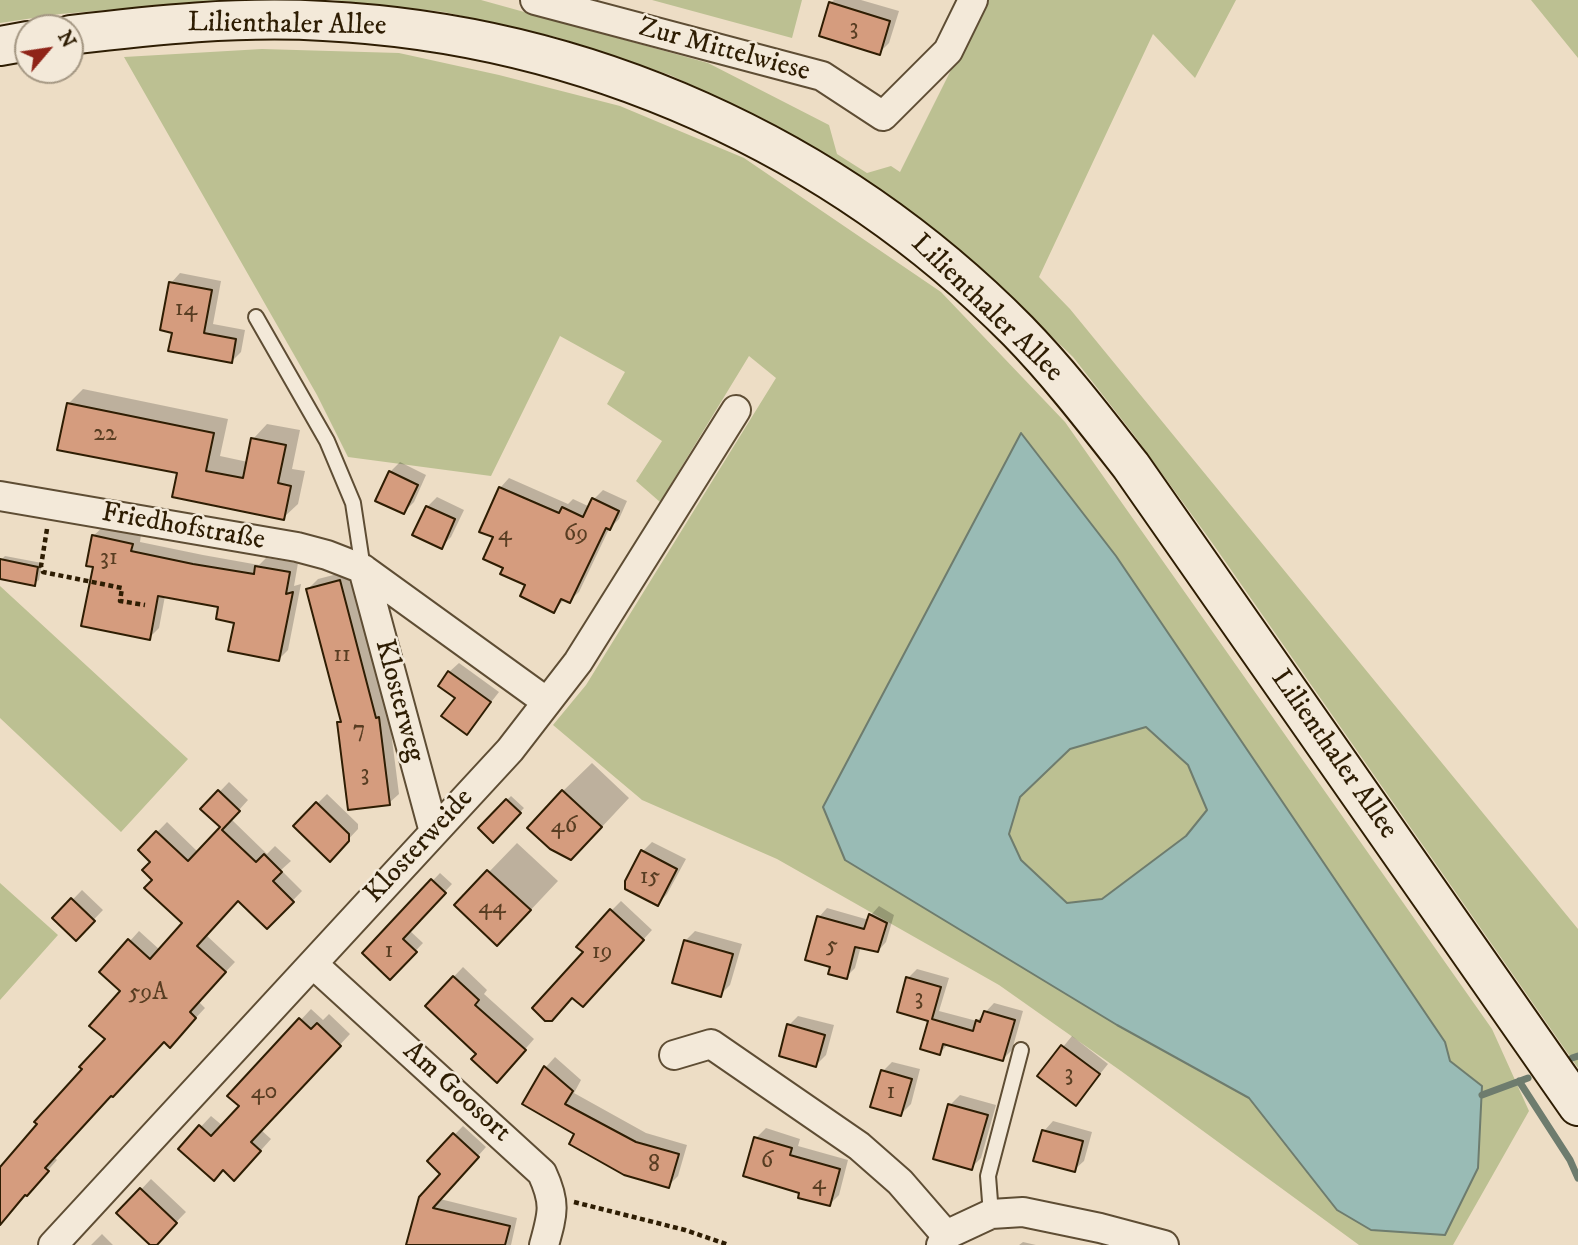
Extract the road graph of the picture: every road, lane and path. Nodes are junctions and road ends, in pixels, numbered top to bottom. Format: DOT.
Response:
graph roads {
  1 [pos="535,0"];
  2 [pos="973,0"];
  3 [pos="84,35"];
  4 [pos="257,317"];
  5 [pos="736,410"];
  6 [pos="0,496"];
  7 [pos="51,505"];
  8 [pos="363,569"];
  9 [pos="145,605"];
  10 [pos="548,702"];
  11 [pos="434,832"];
  12 [pos="313,964"];
  13 [pos="1021,1050"];
  14 [pos="674,1055"];
  15 [pos="1578,1106"];
  16 [pos="552,1196"];
  17 [pos="991,1213"];
  18 [pos="944,1240"];
  19 [pos="53,1245"];
  20 [pos="544,1245"];
  21 [pos="729,1245"];
  22 [pos="1164,1245"];
  1 -- 2 [label="street, Zur Mittelwiese"];
  3 -- 15 [label="main road, Lilienthaler Allee"];
  4 -- 8 [label="lane"];
  5 -- 10 [label="street, Klosterweide"];
  6 -- 7 [label="street, Friedhofstraße"];
  7 -- 8 [label="street, Friedhofstraße"];
  7 -- 9 [label="path"];
  8 -- 10 [label="street, Friedhofstraße"];
  8 -- 11 [label="street, Klosterweg"];
  10 -- 11 [label="street, Klosterweide"];
  11 -- 12 [label="street, Klosterweide"];
  12 -- 16 [label="street, Am Goosort"];
  12 -- 19 [label="street, Klosterweide"];
  13 -- 17 [label="lane"];
  14 -- 18 [label="street"];
  16 -- 20 [label="street"];
  16 -- 21 [label="path"];
  17 -- 18 [label="street"];
  17 -- 22 [label="street"];
}
